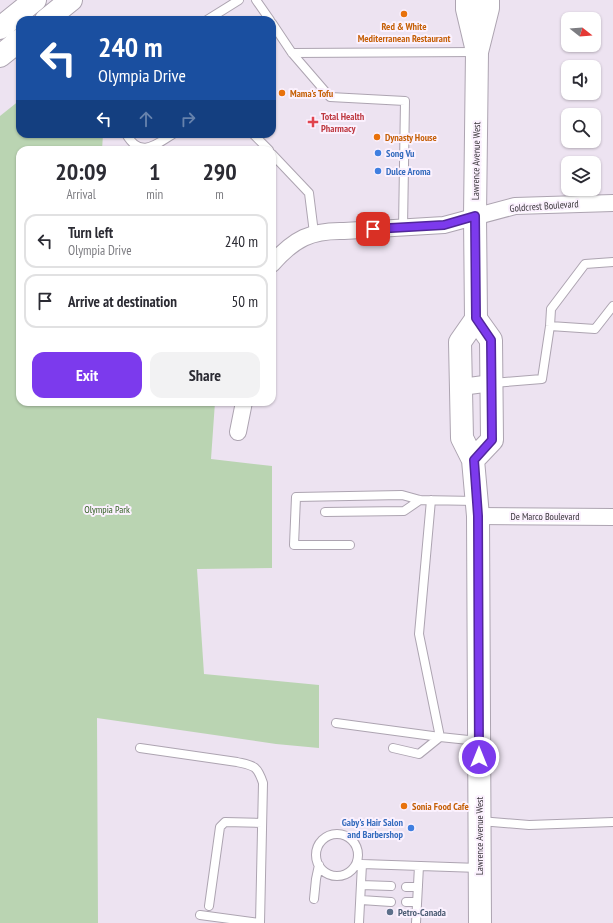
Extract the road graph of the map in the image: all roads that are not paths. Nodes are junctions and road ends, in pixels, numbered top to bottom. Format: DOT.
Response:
graph roads {
  1 [pos="35,0"];
  2 [pos="71,0"];
  3 [pos="239,0"];
  4 [pos="256,0"];
  5 [pos="467,0"];
  6 [pos="488,0"];
  7 [pos="51,16"];
  8 [pos="213,16"];
  9 [pos="267,16"];
  10 [pos="0,28"];
  11 [pos="276,29"];
  12 [pos="16,43"];
  13 [pos="477,52"];
  14 [pos="292,53"];
  15 [pos="0,56"];
  16 [pos="128,138"];
  17 [pos="167,138"];
  18 [pos="258,138"];
  19 [pos="137,146"];
  20 [pos="154,146"];
  21 [pos="264,146"];
  22 [pos="276,158"];
  23 [pos="613,203"];
  24 [pos="475,216"];
  25 [pos="403,228"];
  26 [pos="314,233"];
  27 [pos="276,259"];
  28 [pos="613,262"];
  29 [pos="613,306"];
  30 [pos="476,318"];
  31 [pos="550,326"];
  32 [pos="492,383"];
  33 [pos="461,387"];
  34 [pos="243,406"];
  35 [pos="238,432"];
  36 [pos="474,460"];
  37 [pos="420,500"];
  38 [pos="431,500"];
  39 [pos="477,508"];
  40 [pos="325,512"];
  41 [pos="613,517"];
  42 [pos="350,545"];
  43 [pos="336,723"];
  44 [pos="440,737"];
  45 [pos="479,741"];
  46 [pos="140,748"];
  47 [pos="393,748"];
  48 [pos="479,821"];
  49 [pos="613,822"];
  50 [pos="262,823"];
  51 [pos="359,863"];
  52 [pos="320,865"];
  53 [pos="419,866"];
  54 [pos="479,868"];
  55 [pos="361,885"];
  56 [pos="391,886"];
  57 [pos="406,887"];
  58 [pos="418,887"];
  59 [pos="314,899"];
  60 [pos="360,900"];
  61 [pos="391,902"];
  62 [pos="406,902"];
  63 [pos="417,902"];
  64 [pos="209,906"];
  65 [pos="200,915"];
  66 [pos="260,923"];
  67 [pos="360,923"];
  68 [pos="416,923"];
  69 [pos="480,923"];
  1 -- 10 [label="main road"];
  2 -- 7 [label="main road"];
  3 -- 8 [label="lane"];
  4 -- 9 [label="lane"];
  5 -- 13 [label="main road, Lawrence Avenue West"];
  6 -- 13 [label="main road, Lawrence Avenue West"];
  11 -- 14 [label="lane"];
  12 -- 15 [label="main road"];
  13 -- 14 [label="lane"];
  13 -- 24 [label="main road, Lawrence Avenue West"];
  14 -- 25 [label="lane"];
  16 -- 19 [label="lane"];
  17 -- 20 [label="lane"];
  18 -- 21 [label="lane"];
  22 -- 26 [label="lane"];
  23 -- 24 [label="street, Goldcrest Boulevard"];
  24 -- 25 [label="street, Goldcrest Boulevard"];
  24 -- 30 [label="main road, Lawrence Avenue West"];
  25 -- 26 [label="street, Goldcrest Boulevard"];
  26 -- 27 [label="street, Goldcrest Boulevard"];
  28 -- 31 [label="lane"];
  29 -- 31 [label="lane"];
  30 -- 32 [label="main road"];
  30 -- 33 [label="main road, Lawrence Avenue West"];
  31 -- 32 [label="lane"];
  32 -- 33 [label="street"];
  32 -- 36 [label="main road"];
  33 -- 36 [label="main road, Lawrence Avenue West"];
  34 -- 35 [label="street"];
  36 -- 39 [label="main road, Lawrence Avenue West"];
  37 -- 38 [label="lane"];
  37 -- 40 [label="lane"];
  37 -- 42 [label="lane"];
  38 -- 39 [label="lane"];
  38 -- 44 [label="lane"];
  39 -- 41 [label="street, De Marco Boulevard"];
  39 -- 45 [label="main road, Lawrence Avenue West"];
  43 -- 44 [label="lane"];
  44 -- 45 [label="lane"];
  44 -- 47 [label="lane"];
  45 -- 48 [label="main road, Lawrence Avenue West"];
  46 -- 50 [label="lane"];
  48 -- 49 [label="lane"];
  48 -- 54 [label="main road, Lawrence Avenue West"];
  50 -- 64 [label="lane"];
  50 -- 66 [label="lane"];
  51 -- 52 [label="lane"];
  51 -- 52 [label="lane"];
  51 -- 53 [label="lane"];
  51 -- 55 [label="lane"];
  52 -- 59 [label="lane"];
  53 -- 54 [label="lane"];
  53 -- 58 [label="lane"];
  54 -- 69 [label="main road, Lawrence Avenue West"];
  55 -- 56 [label="lane"];
  55 -- 60 [label="lane"];
  57 -- 58 [label="lane"];
  58 -- 63 [label="lane"];
  60 -- 61 [label="lane"];
  60 -- 67 [label="lane"];
  62 -- 63 [label="lane"];
  63 -- 68 [label="lane"];
  65 -- 66 [label="lane"];
}
